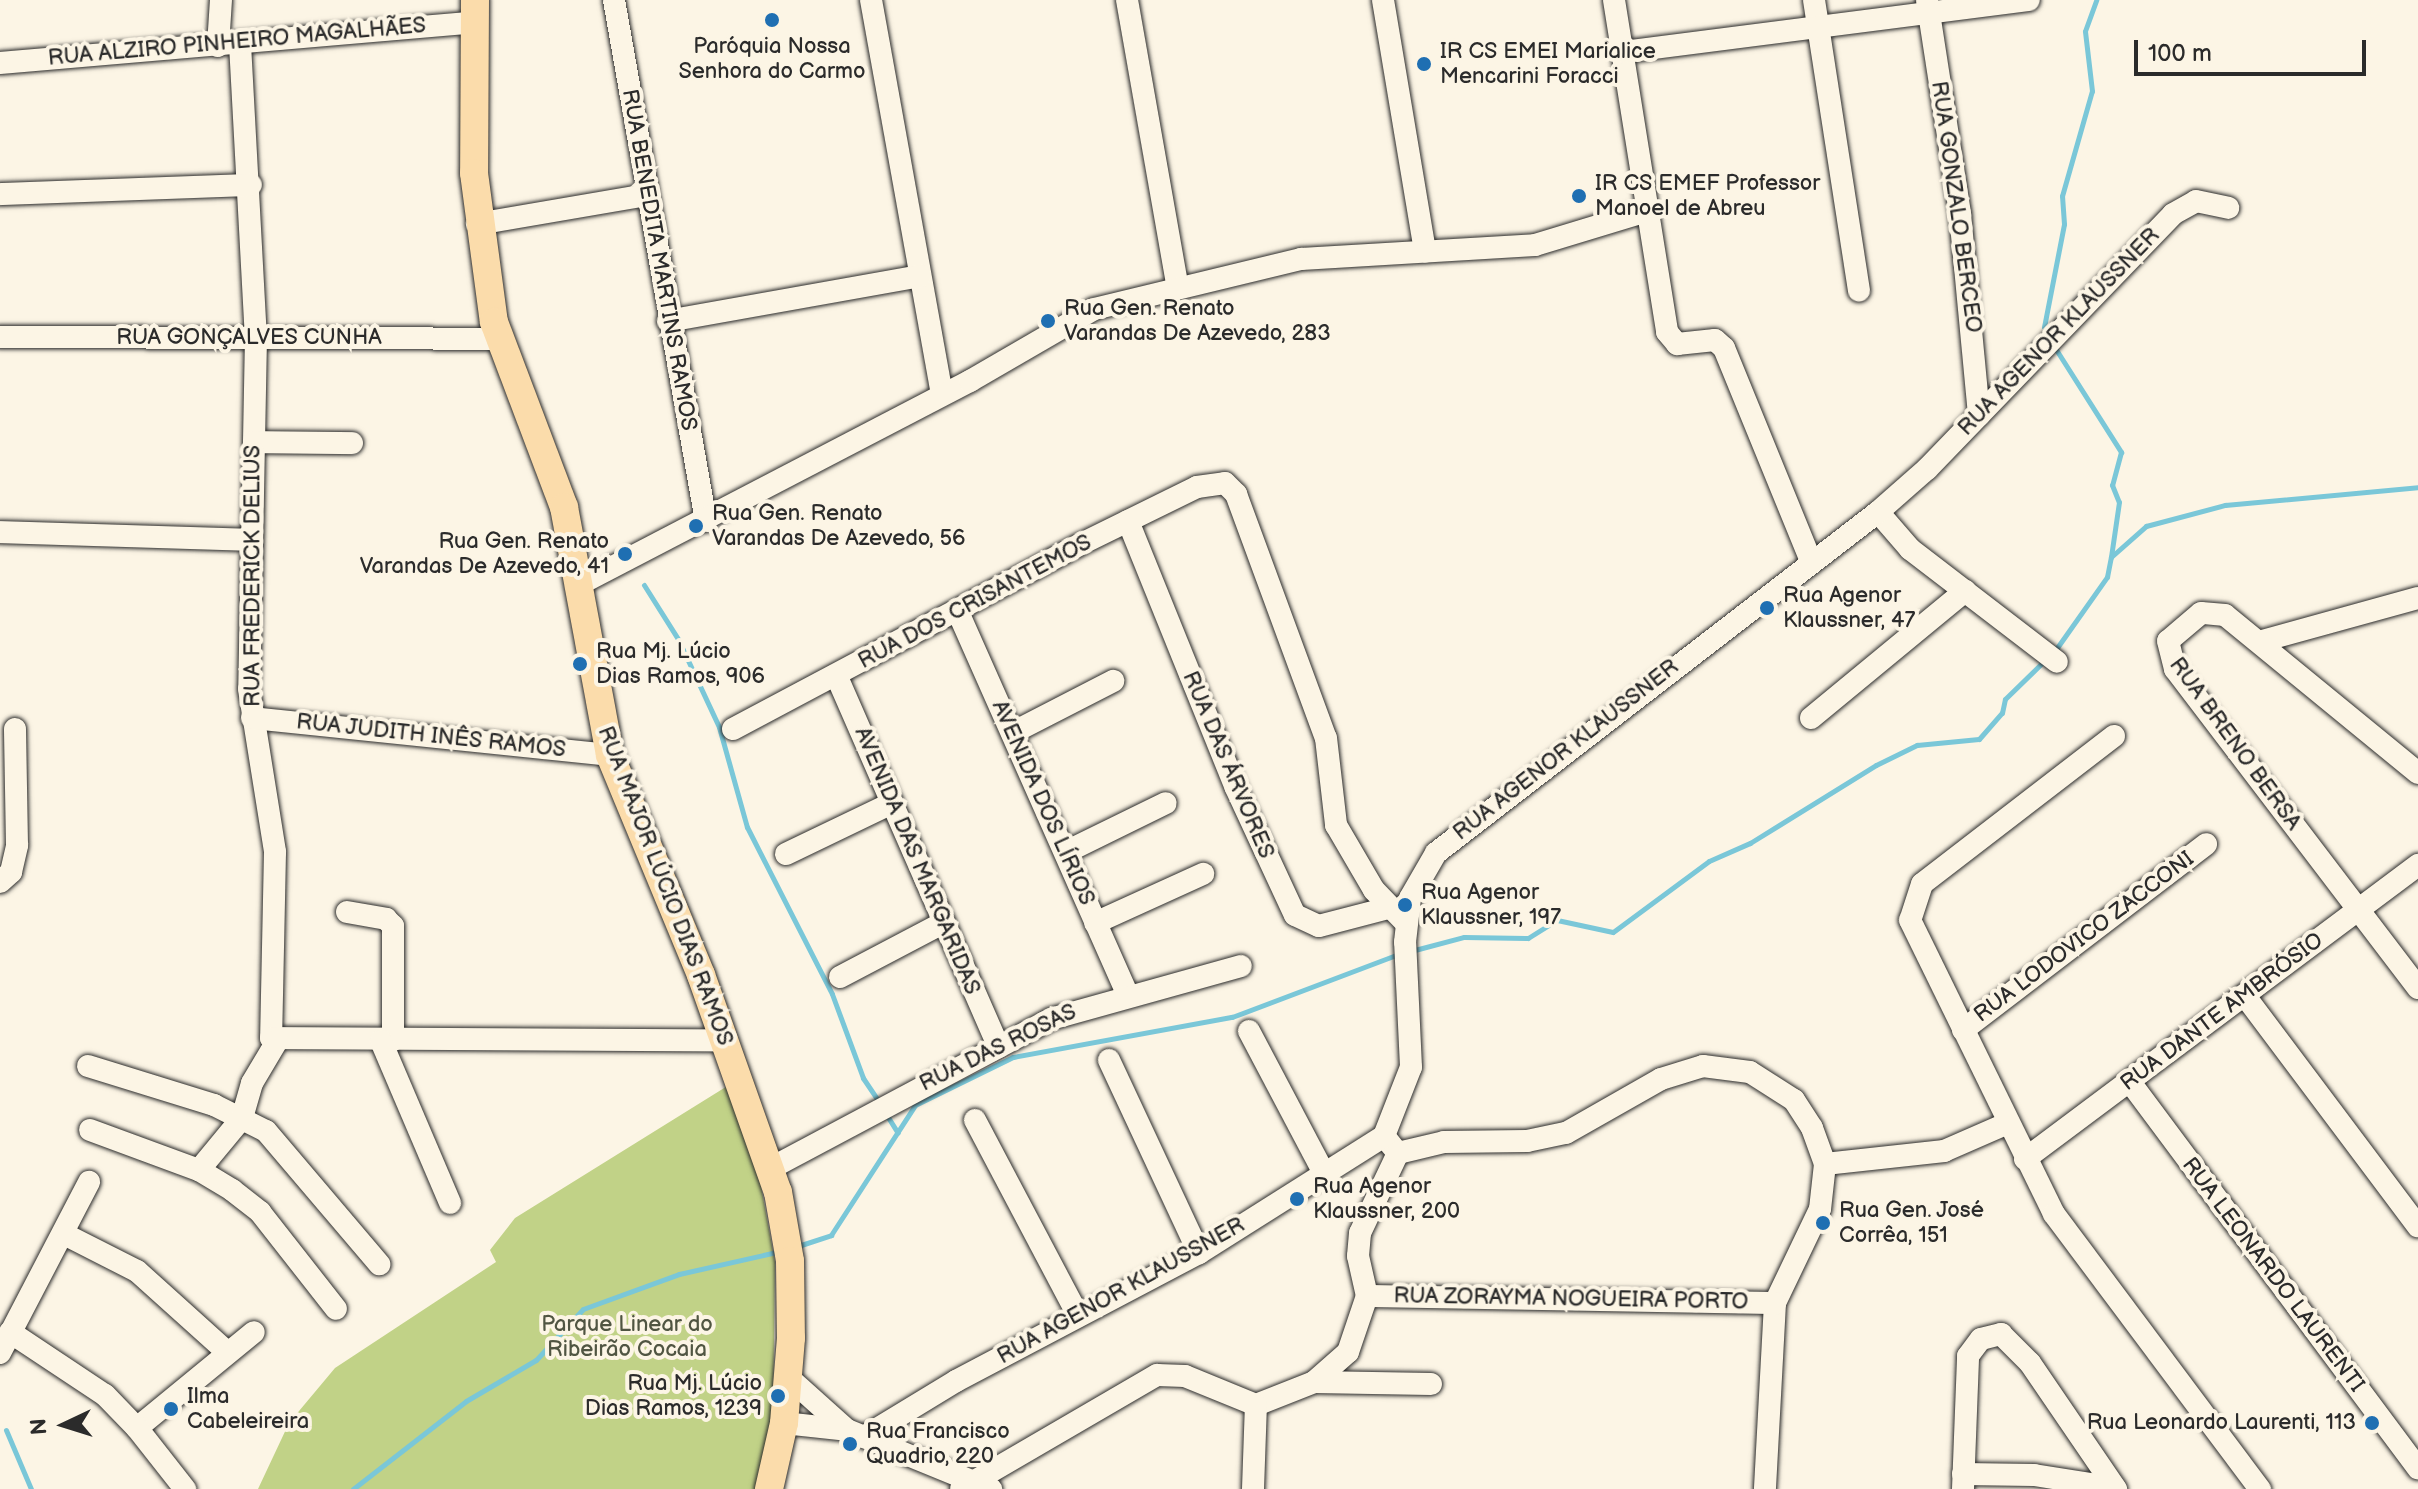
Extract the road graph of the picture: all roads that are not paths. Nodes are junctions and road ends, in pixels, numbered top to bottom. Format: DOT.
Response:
graph roads {
  1 [pos="221,0"];
  2 [pos="614,0"];
  3 [pos="871,0"];
  4 [pos="1127,0"];
  5 [pos="1383,0"];
  6 [pos="1614,0"];
  7 [pos="1814,0"];
  8 [pos="2029,0"];
  9 [pos="1928,7"];
  10 [pos="475,11"];
  11 [pos="1818,27"];
  12 [pos="229,45"];
  13 [pos="1623,52"];
  14 [pos="0,63"];
  15 [pos="251,185"];
  16 [pos="0,194"];
  17 [pos="647,195"];
  18 [pos="2228,208"];
  19 [pos="1647,211"];
  20 [pos="477,224"];
  21 [pos="1425,252"];
  22 [pos="920,276"];
  23 [pos="1177,285"];
  24 [pos="1859,291"];
  25 [pos="668,321"];
  26 [pos="0,337"];
  27 [pos="256,337"];
  28 [pos="499,339"];
  29 [pos="942,394"];
  30 [pos="1979,415"];
  31 [pos="254,442"];
  32 [pos="352,443"];
  33 [pos="1878,512"];
  34 [pos="706,521"];
  35 [pos="1128,521"];
  36 [pos="0,532"];
  37 [pos="252,540"];
  38 [pos="1811,561"];
  39 [pos="580,584"];
  40 [pos="1965,591"];
  41 [pos="2418,598"];
  42 [pos="958,612"];
  43 [pos="2262,641"];
  44 [pos="2050,656"];
  45 [pos="837,677"];
  46 [pos="1113,681"];
  47 [pos="252,718"];
  48 [pos="1811,718"];
  49 [pos="15,729"];
  50 [pos="733,729"];
  51 [pos="1012,733"];
  52 [pos="2114,736"];
  53 [pos="610,755"];
  54 [pos="2418,773"];
  55 [pos="892,803"];
  56 [pos="1166,803"];
  57 [pos="2206,844"];
  58 [pos="1066,852"];
  59 [pos="786,854"];
  60 [pos="2418,865"];
  61 [pos="1203,874"];
  62 [pos="0,882"];
  63 [pos="2359,909"];
  64 [pos="347,912"];
  65 [pos="943,923"];
  66 [pos="1095,923"];
  67 [pos="1399,924"];
  68 [pos="1241,966"];
  69 [pos="840,977"];
  70 [pos="2418,988"];
  71 [pos="1128,995"];
  72 [pos="2245,996"];
  73 [pos="1963,1030"];
  74 [pos="1249,1031"];
  75 [pos="723,1040"];
  76 [pos="277,1041"];
  77 [pos="387,1041"];
  78 [pos="998,1045"];
  79 [pos="1109,1060"];
  80 [pos="88,1066"];
  81 [pos="2130,1082"];
  82 [pos="242,1118"];
  83 [pos="975,1120"];
  84 [pos="2008,1123"];
  85 [pos="90,1130"];
  86 [pos="1391,1145"];
  87 [pos="2025,1159"];
  88 [pos="1825,1164"];
  89 [pos="771,1168"];
  90 [pos="199,1170"];
  91 [pos="1324,1173"];
  92 [pos="89,1182"];
  93 [pos="450,1203"];
  94 [pos="2418,1226"];
  95 [pos="64,1234"];
  96 [pos="1199,1253"];
  97 [pos="379,1264"];
  98 [pos="1367,1296"];
  99 [pos="1775,1303"];
  100 [pos="336,1309"];
  101 [pos="1078,1315"];
  102 [pos="10,1332"];
  103 [pos="254,1332"];
  104 [pos="0,1353"];
  105 [pos="228,1353"];
  106 [pos="789,1378"];
  107 [pos="1314,1382"];
  108 [pos="1431,1384"];
  109 [pos="1256,1405"];
  110 [pos="784,1423"];
  111 [pos="137,1428"];
  112 [pos="856,1434"];
  113 [pos="2418,1468"];
  114 [pos="1963,1482"];
  115 [pos="975,1486"];
  116 [pos="185,1489"];
  117 [pos="769,1489"];
  118 [pos="1253,1489"];
  119 [pos="1765,1489"];
  120 [pos="2115,1489"];
  121 [pos="2260,1489"];
  1 -- 12 [label="street, RUA FREDERICK DELIUS"];
  2 -- 17 [label="street, RUA BENEDITA MARTINS RAMOS"];
  3 -- 22 [label="street"];
  4 -- 23 [label="street"];
  5 -- 21 [label="street"];
  6 -- 13 [label="street"];
  7 -- 11 [label="street"];
  8 -- 9 [label="street"];
  9 -- 11 [label="street"];
  9 -- 30 [label="street, RUA GONZALO BERCEO"];
  10 -- 12 [label="street, RUA ALZIRO PINHEIRO MAGALHÃES"];
  10 -- 20 [label="main road, RUA MAJOR LÚCIO DIAS RAMOS"];
  11 -- 13 [label="street"];
  11 -- 24 [label="street"];
  12 -- 14 [label="street, RUA ALZIRO PINHEIRO MAGALHÃES"];
  12 -- 15 [label="street, RUA FREDERICK DELIUS"];
  13 -- 19 [label="street"];
  15 -- 16 [label="street"];
  15 -- 27 [label="street, RUA FREDERICK DELIUS"];
  17 -- 20 [label="street"];
  17 -- 25 [label="street, RUA BENEDITA MARTINS RAMOS"];
  18 -- 30 [label="street, RUA AGENOR KLAUSSNER"];
  19 -- 21 [label="street"];
  19 -- 38 [label="street"];
  20 -- 28 [label="main road, RUA MAJOR LÚCIO DIAS RAMOS"];
  21 -- 23 [label="street"];
  22 -- 25 [label="street"];
  22 -- 29 [label="street"];
  23 -- 29 [label="street"];
  25 -- 34 [label="street, RUA BENEDITA MARTINS RAMOS"];
  26 -- 27 [label="street, RUA GONÇALVES CUNHA"];
  27 -- 28 [label="street, RUA GONÇALVES CUNHA"];
  27 -- 31 [label="street, RUA FREDERICK DELIUS"];
  28 -- 39 [label="main road, RUA MAJOR LÚCIO DIAS RAMOS"];
  29 -- 34 [label="street"];
  30 -- 33 [label="street, RUA AGENOR KLAUSSNER"];
  31 -- 32 [label="street"];
  31 -- 37 [label="street, RUA FREDERICK DELIUS"];
  33 -- 38 [label="street, RUA AGENOR KLAUSSNER"];
  33 -- 40 [label="street"];
  34 -- 39 [label="street"];
  35 -- 42 [label="street, RUA DOS CRISANTEMOS"];
  35 -- 67 [label="street, RUA DAS ÁRVORES"];
  35 -- 67 [label="street, RUA DOS CRISANTEMOS"];
  36 -- 37 [label="street"];
  37 -- 47 [label="street, RUA FREDERICK DELIUS"];
  38 -- 67 [label="street, RUA AGENOR KLAUSSNER"];
  39 -- 53 [label="main road, RUA MAJOR LÚCIO DIAS RAMOS"];
  40 -- 44 [label="street"];
  40 -- 48 [label="street"];
  41 -- 43 [label="street"];
  42 -- 45 [label="street, RUA DOS CRISANTEMOS"];
  42 -- 51 [label="street, AVENIDA DOS LÍRIOS"];
  43 -- 54 [label="street"];
  43 -- 63 [label="street, RUA BRENO BERSA"];
  45 -- 50 [label="street, RUA DOS CRISANTEMOS"];
  45 -- 55 [label="street, AVENIDA DAS MARGARIDAS"];
  46 -- 51 [label="street"];
  47 -- 53 [label="street, RUA JUDITH INÊS RAMOS"];
  47 -- 76 [label="street, RUA FREDERICK DELIUS"];
  49 -- 62 [label="street"];
  51 -- 58 [label="street, AVENIDA DOS LÍRIOS"];
  52 -- 73 [label="street"];
  53 -- 75 [label="main road, RUA MAJOR LÚCIO DIAS RAMOS"];
  55 -- 59 [label="street"];
  55 -- 65 [label="street, AVENIDA DAS MARGARIDAS"];
  56 -- 58 [label="street"];
  57 -- 73 [label="street, RUA LODOVICO ZACCONI"];
  58 -- 66 [label="street, AVENIDA DOS LÍRIOS"];
  60 -- 63 [label="street, RUA DANTE AMBRÓSIO"];
  61 -- 66 [label="street"];
  63 -- 70 [label="street, RUA BRENO BERSA"];
  63 -- 72 [label="street, RUA DANTE AMBRÓSIO"];
  64 -- 77 [label="street"];
  65 -- 69 [label="street"];
  65 -- 78 [label="street, AVENIDA DAS MARGARIDAS"];
  66 -- 71 [label="street, AVENIDA DOS LÍRIOS"];
  67 -- 86 [label="street, RUA AGENOR KLAUSSNER"];
  68 -- 71 [label="street, RUA DAS ROSAS"];
  71 -- 78 [label="street, RUA DAS ROSAS"];
  72 -- 81 [label="street, RUA DANTE AMBRÓSIO"];
  72 -- 94 [label="street"];
  73 -- 84 [label="street"];
  74 -- 91 [label="street"];
  75 -- 77 [label="street"];
  75 -- 89 [label="main road, RUA MAJOR LÚCIO DIAS RAMOS"];
  76 -- 77 [label="street"];
  76 -- 82 [label="street"];
  77 -- 93 [label="street"];
  78 -- 89 [label="street, RUA DAS ROSAS"];
  79 -- 96 [label="street"];
  80 -- 82 [label="street"];
  81 -- 87 [label="street, RUA DANTE AMBRÓSIO"];
  81 -- 113 [label="street, RUA LEONARDO LAURENTI"];
  82 -- 90 [label="street"];
  82 -- 97 [label="street"];
  83 -- 101 [label="street"];
  84 -- 87 [label="street"];
  84 -- 88 [label="street"];
  85 -- 90 [label="street"];
  86 -- 88 [label="street"];
  86 -- 91 [label="street, RUA AGENOR KLAUSSNER"];
  86 -- 98 [label="street"];
  87 -- 121 [label="street"];
  88 -- 99 [label="street"];
  89 -- 106 [label="main road, RUA MAJOR LÚCIO DIAS RAMOS"];
  90 -- 100 [label="street"];
  91 -- 96 [label="street, RUA AGENOR KLAUSSNER"];
  92 -- 95 [label="street"];
  95 -- 102 [label="street"];
  95 -- 105 [label="street"];
  96 -- 101 [label="street, RUA AGENOR KLAUSSNER"];
  98 -- 99 [label="street, RUA ZORAYMA NOGUEIRA PORTO"];
  98 -- 107 [label="street"];
  99 -- 119 [label="street"];
  101 -- 112 [label="street, RUA AGENOR KLAUSSNER"];
  102 -- 104 [label="street"];
  102 -- 111 [label="street"];
  103 -- 105 [label="street"];
  105 -- 111 [label="street"];
  106 -- 110 [label="main road, RUA MAJOR LÚCIO DIAS RAMOS"];
  106 -- 112 [label="street"];
  107 -- 108 [label="street"];
  107 -- 109 [label="street"];
  109 -- 115 [label="street"];
  109 -- 118 [label="street"];
  110 -- 112 [label="street"];
  110 -- 117 [label="main road, RUA MAJOR LÚCIO DIAS RAMOS"];
  111 -- 116 [label="street"];
  112 -- 115 [label="street"];
  114 -- 120 [label="street"];
  114 -- 120 [label="street"];
}
